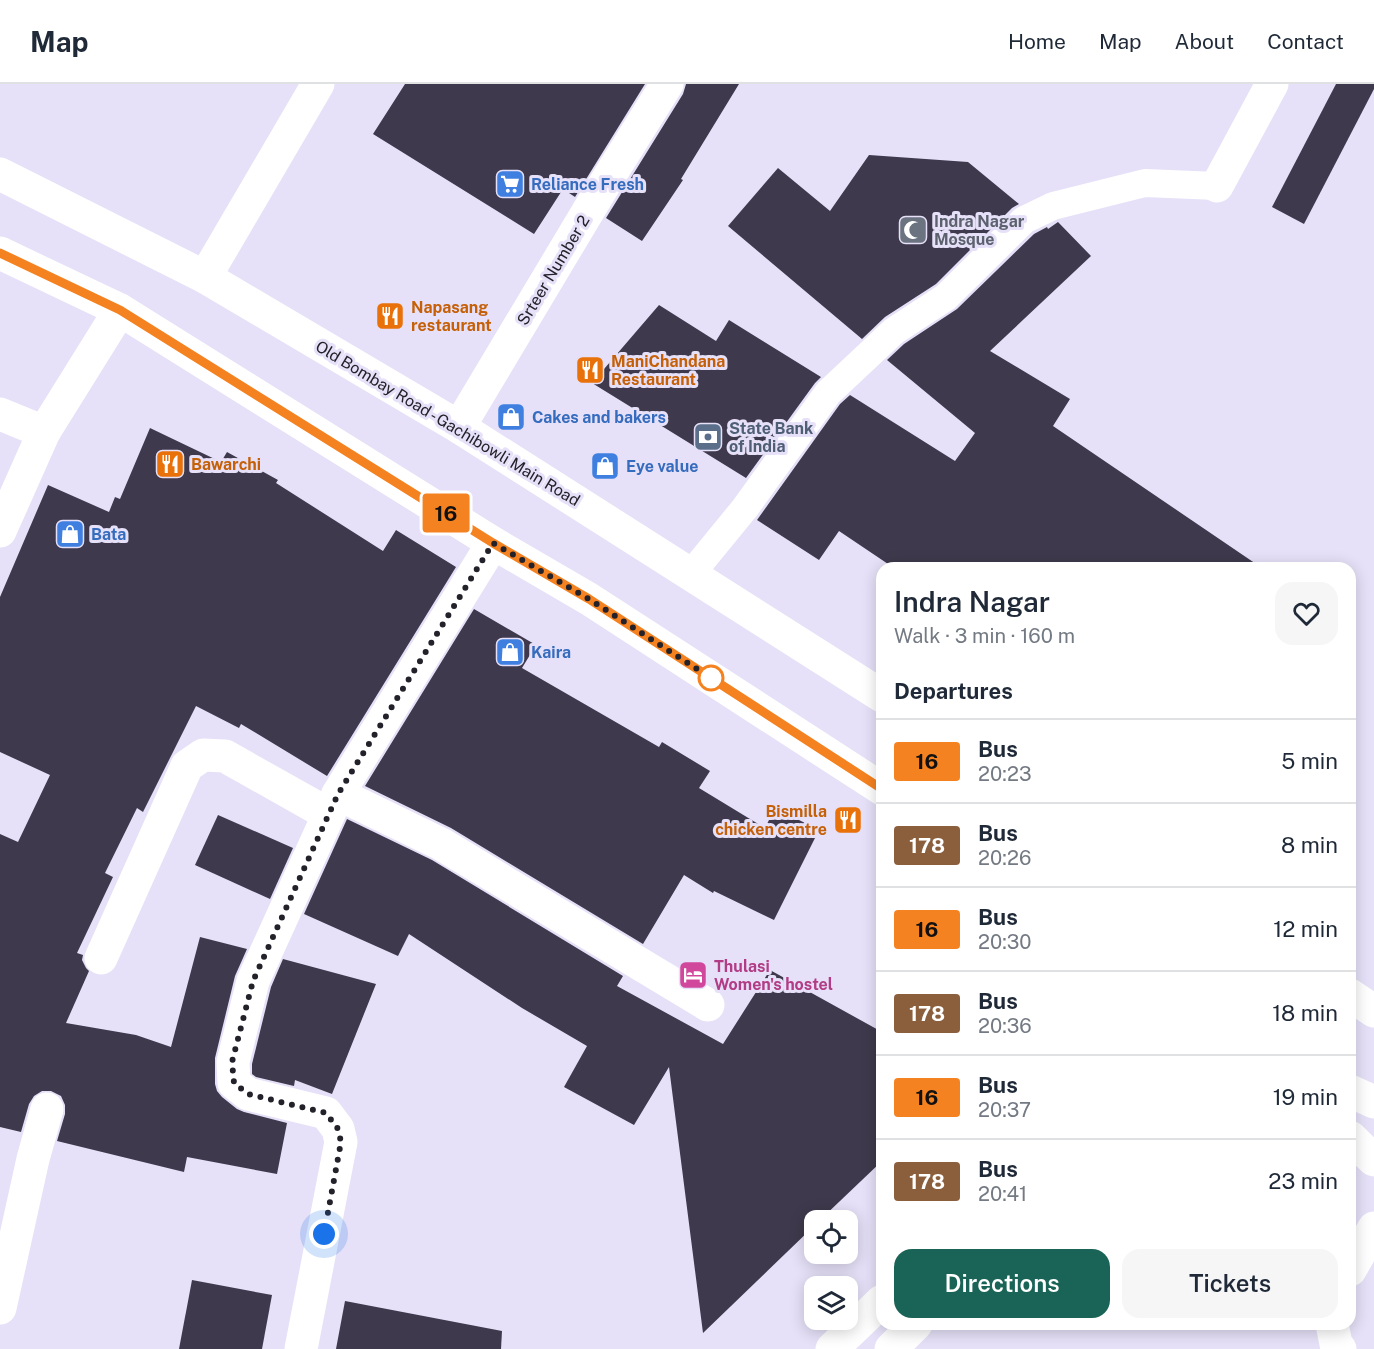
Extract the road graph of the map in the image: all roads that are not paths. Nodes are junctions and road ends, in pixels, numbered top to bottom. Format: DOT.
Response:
graph roads {
  1 [pos="318,84"];
  2 [pos="667,84"];
  3 [pos="1272,84"];
  4 [pos="0,174"];
  5 [pos="1217,186"];
  6 [pos="0,253"];
  7 [pos="205,277"];
  8 [pos="120,310"];
  9 [pos="0,414"];
  10 [pos="459,427"];
  11 [pos="44,432"];
  12 [pos="0,531"];
  13 [pos="493,543"];
  14 [pos="691,574"];
  15 [pos="876,692"];
  16 [pos="876,785"];
  17 [pos="333,804"];
  18 [pos="101,958"];
  19 [pos="1356,995"];
  20 [pos="1356,998"];
  21 [pos="1374,999"];
  22 [pos="708,1005"];
  23 [pos="1374,1011"];
  24 [pos="1356,1094"];
  25 [pos="1374,1102"];
  26 [pos="47,1109"];
  27 [pos="1356,1143"];
  28 [pos="1374,1160"];
  29 [pos="1374,1228"];
  30 [pos="1356,1260"];
  31 [pos="876,1306"];
  32 [pos="0,1308"];
  33 [pos="910,1330"];
  34 [pos="1333,1330"];
  35 [pos="301,1349"];
  36 [pos="832,1349"];
  37 [pos="891,1349"];
  38 [pos="1340,1349"];
  1 -- 7 [label="street"];
  2 -- 10 [label="street, Srteer Number 2"];
  3 -- 5 [label="street"];
  4 -- 7 [label="street, Old Bombay Road - Gachibowli Main Road"];
  5 -- 14 [label="street"];
  6 -- 8 [label="street"];
  7 -- 10 [label="street, Old Bombay Road - Gachibowli Main Road"];
  8 -- 11 [label="street"];
  8 -- 13 [label="street"];
  9 -- 11 [label="street"];
  10 -- 14 [label="street, Old Bombay Road - Gachibowli Main Road"];
  11 -- 12 [label="street"];
  13 -- 16 [label="street"];
  13 -- 17 [label="street"];
  14 -- 15 [label="street, Old Bombay Road - Gachibowli Main Road"];
  17 -- 18 [label="street"];
  17 -- 22 [label="street"];
  17 -- 35 [label="street"];
  19 -- 21 [label="street"];
  20 -- 23 [label="street"];
  24 -- 25 [label="street"];
  26 -- 32 [label="street"];
  27 -- 28 [label="street"];
  29 -- 30 [label="street"];
  31 -- 36 [label="street"];
  33 -- 37 [label="street"];
  34 -- 38 [label="street"];
}
